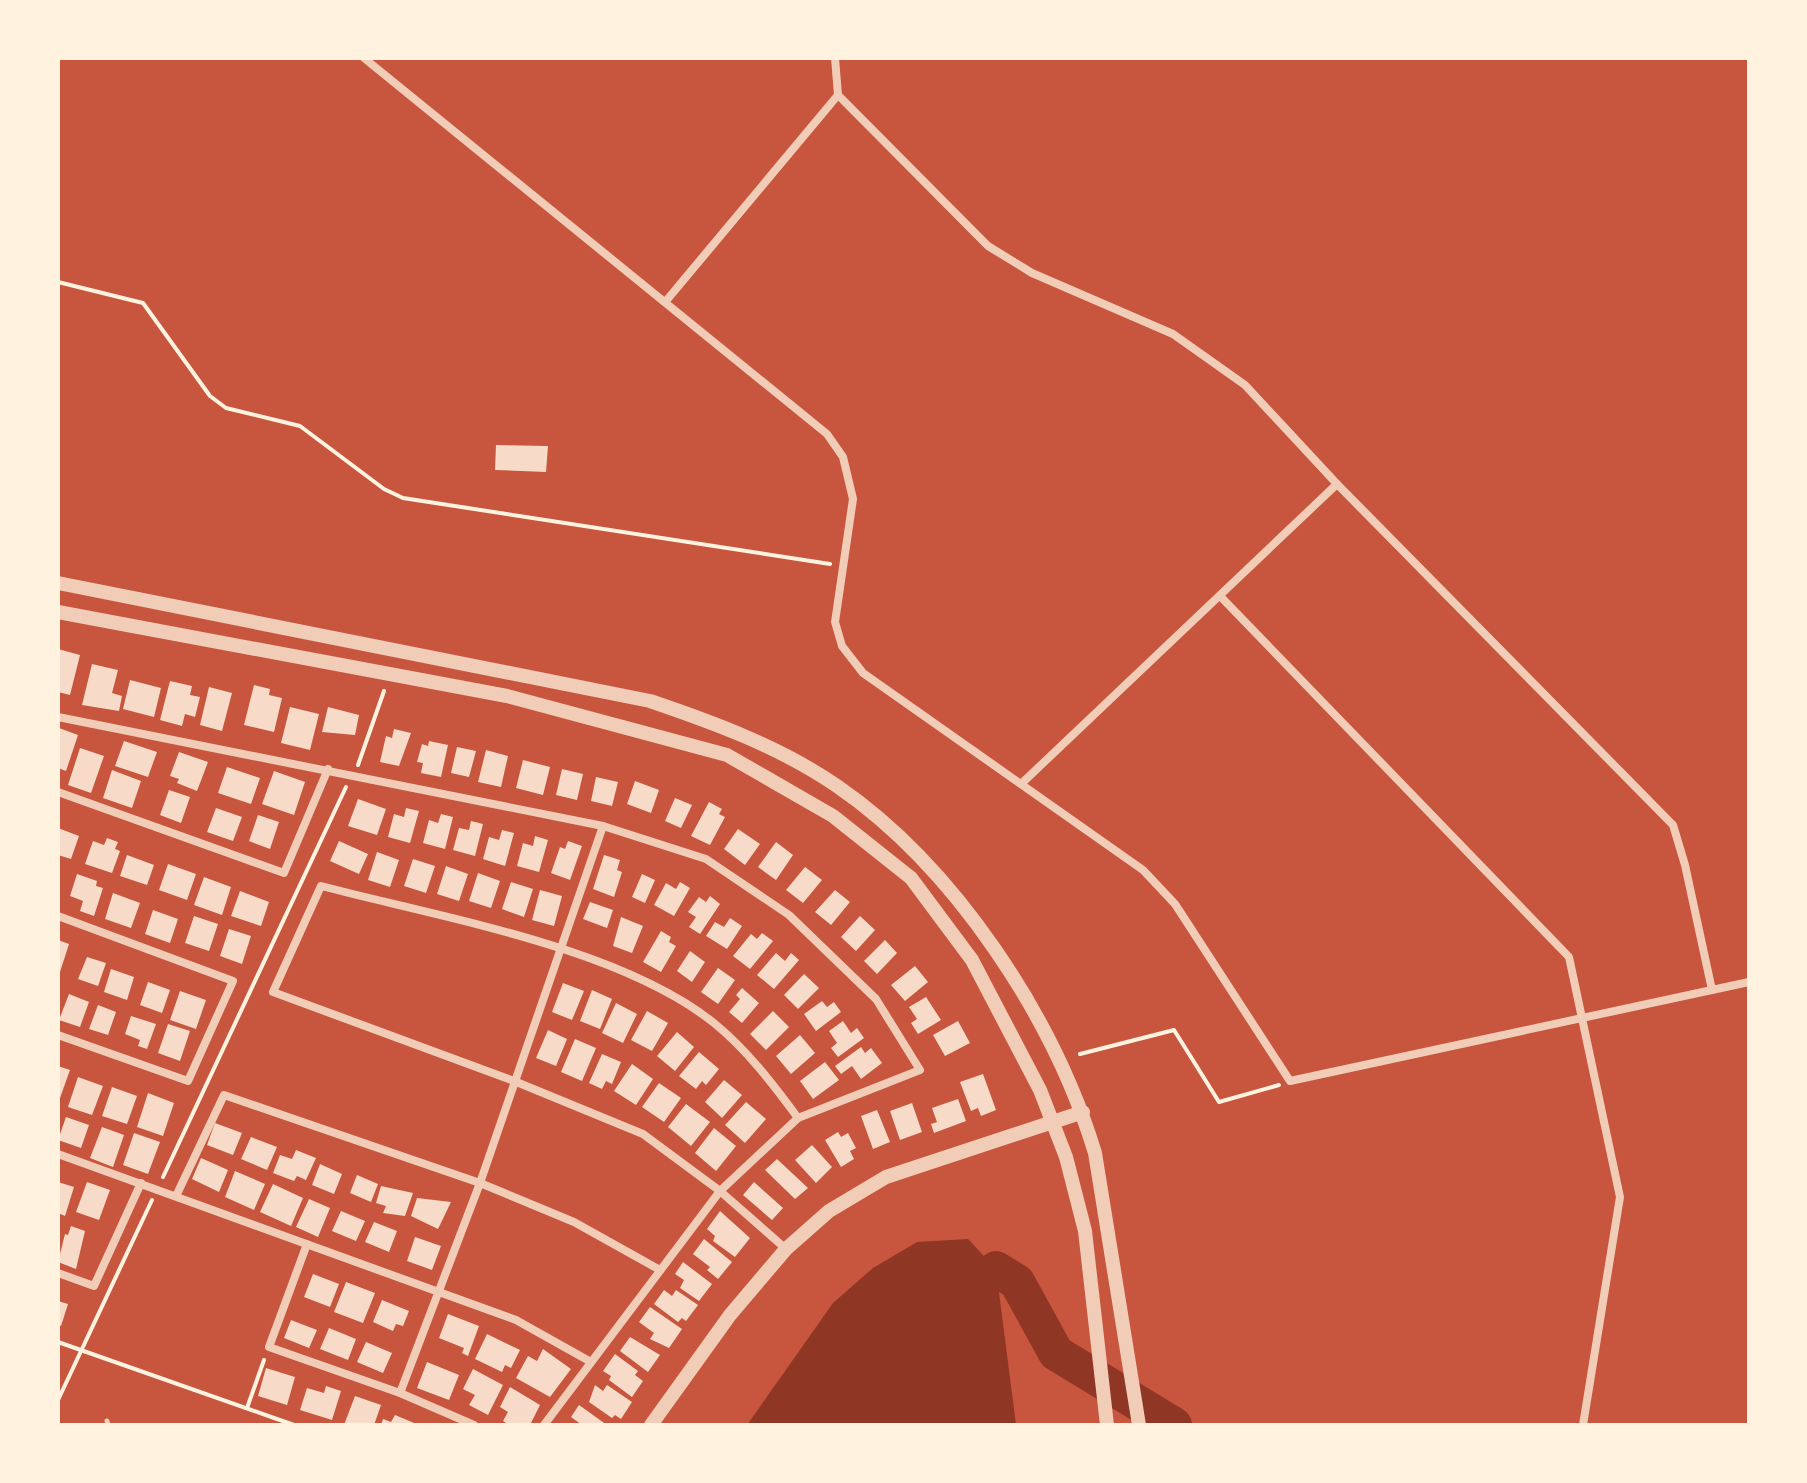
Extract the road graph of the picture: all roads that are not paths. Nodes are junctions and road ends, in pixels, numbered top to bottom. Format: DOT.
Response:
graph roads {
  1 [pos="364,58"];
  2 [pos="835,58"];
  3 [pos="838,95"];
  4 [pos="666,301"];
  5 [pos="1337,484"];
  6 [pos="58,583"];
  7 [pos="1221,597"];
  8 [pos="58,612"];
  9 [pos="58,717"];
  10 [pos="328,769"];
  11 [pos="1021,784"];
  12 [pos="58,792"];
  13 [pos="603,826"];
  14 [pos="58,916"];
  15 [pos="562,950"];
  16 [pos="1749,982"];
  17 [pos="1712,990"];
  18 [pos="1584,1018"];
  19 [pos="58,1035"];
  20 [pos="514,1081"];
  21 [pos="1083,1112"];
  22 [pos="798,1118"];
  23 [pos="1052,1122"];
  24 [pos="58,1154"];
  25 [pos="141,1183"];
  26 [pos="480,1183"];
  27 [pos="720,1191"];
  28 [pos="177,1194"];
  29 [pos="307,1244"];
  30 [pos="786,1249"];
  31 [pos="660,1270"];
  32 [pos="58,1273"];
  33 [pos="437,1291"];
  34 [pos="591,1362"];
  35 [pos="400,1393"];
  36 [pos="474,1425"];
  37 [pos="544,1425"];
  38 [pos="651,1425"];
  39 [pos="1107,1425"];
  40 [pos="1139,1425"];
  41 [pos="1583,1425"];
  1 -- 4 [label="street"];
  2 -- 3 [label="street"];
  3 -- 4 [label="street"];
  3 -- 5 [label="street"];
  4 -- 11 [label="street"];
  5 -- 7 [label="street"];
  5 -- 17 [label="street"];
  6 -- 21 [label="street"];
  7 -- 11 [label="street"];
  7 -- 18 [label="street"];
  8 -- 23 [label="street"];
  9 -- 10 [label="street"];
  10 -- 12 [label="street"];
  10 -- 13 [label="street"];
  11 -- 18 [label="street"];
  13 -- 15 [label="street"];
  13 -- 22 [label="street"];
  14 -- 19 [label="street"];
  15 -- 20 [label="street"];
  15 -- 20 [label="street"];
  15 -- 22 [label="street"];
  16 -- 17 [label="street"];
  17 -- 18 [label="street"];
  18 -- 41 [label="street"];
  20 -- 26 [label="street"];
  20 -- 27 [label="street"];
  21 -- 23 [label="street"];
  21 -- 40 [label="street"];
  22 -- 27 [label="street"];
  23 -- 30 [label="street"];
  23 -- 39 [label="street"];
  24 -- 25 [label="street"];
  25 -- 28 [label="street"];
  25 -- 32 [label="street"];
  26 -- 28 [label="street"];
  26 -- 31 [label="street"];
  26 -- 33 [label="street"];
  27 -- 30 [label="street"];
  27 -- 31 [label="street"];
  28 -- 29 [label="street"];
  29 -- 33 [label="street"];
  29 -- 35 [label="street"];
  30 -- 38 [label="street"];
  31 -- 34 [label="street"];
  33 -- 34 [label="street"];
  33 -- 35 [label="street"];
  34 -- 37 [label="street"];
  35 -- 36 [label="street"];
}
